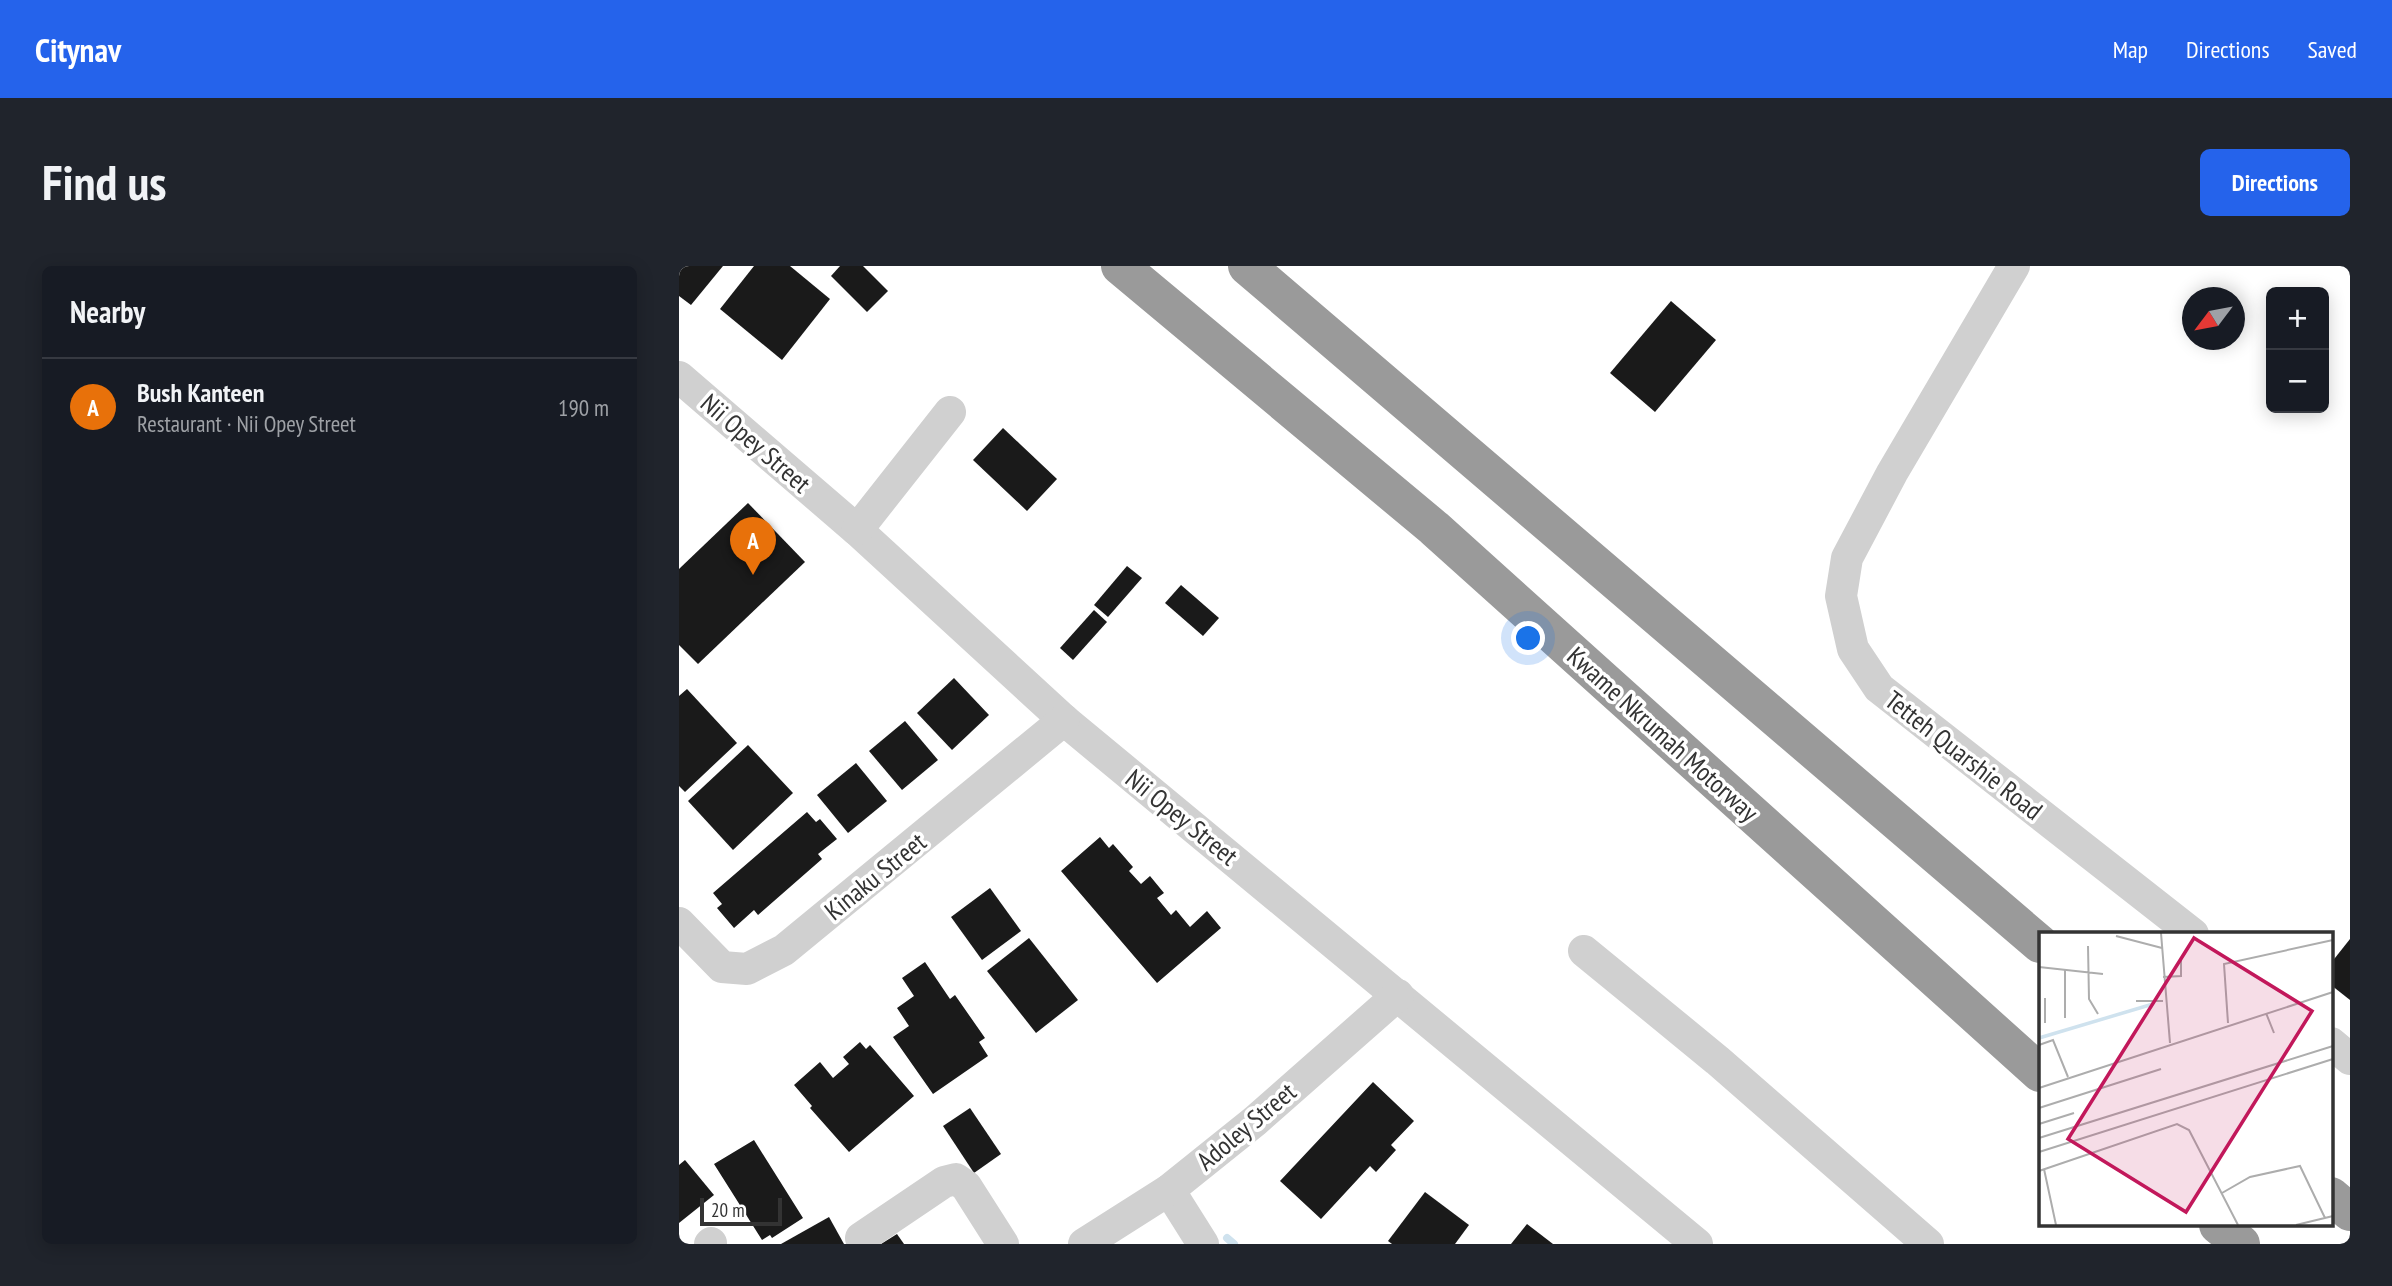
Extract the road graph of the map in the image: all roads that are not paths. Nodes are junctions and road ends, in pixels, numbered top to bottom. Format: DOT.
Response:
graph roads {
  1 [pos="1120,266"];
  2 [pos="1247,266"];
  3 [pos="2014,266"];
  4 [pos="679,377"];
  5 [pos="950,412"];
  6 [pos="857,530"];
  7 [pos="1064,720"];
  8 [pos="679,923"];
  9 [pos="2190,932"];
  10 [pos="2039,943"];
  11 [pos="1584,951"];
  12 [pos="1398,995"];
  13 [pos="2333,1045"];
  14 [pos="2350,1059"];
  15 [pos="2039,1072"];
  16 [pos="1169,1191"];
  17 [pos="2333,1198"];
  18 [pos="2350,1212"];
  19 [pos="2219,1226"];
  20 [pos="862,1238"];
  21 [pos="1003,1244"];
  22 [pos="1084,1244"];
  23 [pos="1203,1244"];
  24 [pos="1697,1244"];
  25 [pos="1928,1244"];
  26 [pos="2241,1244"];
  1 -- 15 [label="highway, Kwame Nkrumah Motorway"];
  2 -- 10 [label="highway"];
  3 -- 9 [label="street, Tetteh Quarshie Road"];
  4 -- 6 [label="street, Nii Opey Street"];
  5 -- 6 [label="street"];
  6 -- 7 [label="street, Nii Opey Street"];
  7 -- 8 [label="street, Kinaku Street"];
  7 -- 12 [label="street, Nii Opey Street"];
  11 -- 25 [label="street"];
  12 -- 16 [label="street, Adoley Street"];
  12 -- 24 [label="street, Nii Opey Street"];
  13 -- 14 [label="street"];
  16 -- 22 [label="street, Adoley Street"];
  16 -- 23 [label="street"];
  17 -- 18 [label="highway"];
  19 -- 26 [label="highway"];
  20 -- 21 [label="street"];
}
